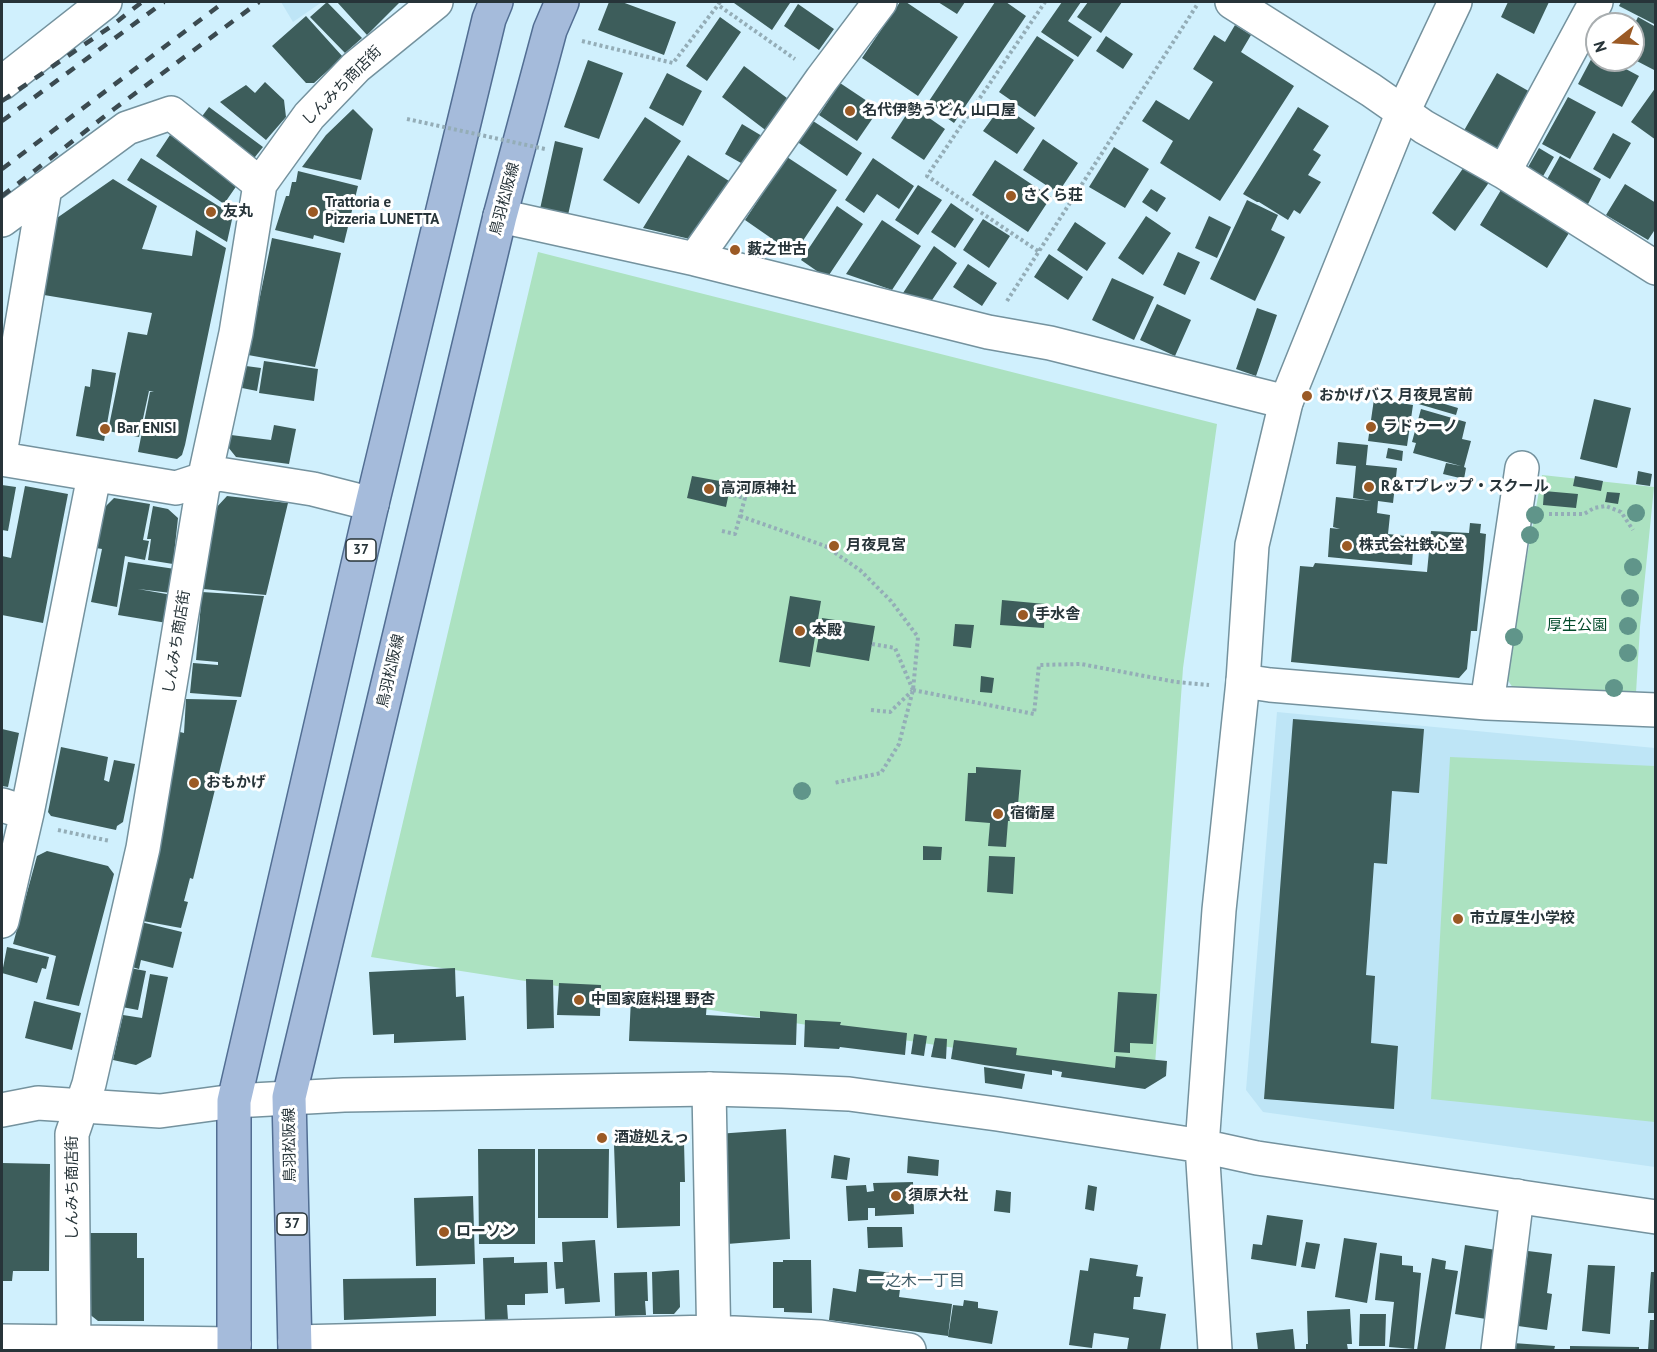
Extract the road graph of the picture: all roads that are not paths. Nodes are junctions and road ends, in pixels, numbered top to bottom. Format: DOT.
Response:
graph roads {
  1 [pos="105,2"];
  2 [pos="436,2"];
  3 [pos="496,2"];
  4 [pos="562,2"];
  5 [pos="880,2"];
  6 [pos="1232,2"];
  7 [pos="1455,2"];
  8 [pos="1596,2"];
  9 [pos="2,83"];
  10 [pos="1402,112"];
  11 [pos="1504,172"];
  12 [pos="260,184"];
  13 [pos="45,188"];
  14 [pos="500,216"];
  15 [pos="2,220"];
  16 [pos="695,259"];
  17 [pos="1656,268"];
  18 [pos="1286,402"];
  19 [pos="2,442"];
  20 [pos="2,459"];
  21 [pos="1522,468"];
  22 [pos="94,476"];
  23 [pos="204,480"];
  24 [pos="372,504"];
  25 [pos="1243,681"];
  26 [pos="1488,703"];
  27 [pos="1656,710"];
  28 [pos="18,814"];
  29 [pos="2,921"];
  30 [pos="709,1089"];
  31 [pos="289,1097"];
  32 [pos="234,1101"];
  33 [pos="82,1107"];
  34 [pos="2,1110"];
  35 [pos="1202,1146"];
  36 [pos="1517,1196"];
  37 [pos="1656,1217"];
  38 [pos="2,1341"];
  39 [pos="713,1341"];
  40 [pos="510,1344"];
  41 [pos="74,1346"];
  42 [pos="295,1346"];
  43 [pos="234,1347"];
  44 [pos="909,1350"];
  45 [pos="1215,1350"];
  46 [pos="1498,1350"];
  1 -- 9 [label="street"];
  2 -- 12 [label="street, しんみち商店街"];
  3 -- 24 [label="main road, 37"];
  4 -- 14 [label="main road, 鳥羽松阪線 / 37"];
  5 -- 16 [label="street"];
  6 -- 10 [label="street"];
  7 -- 10 [label="street"];
  8 -- 11 [label="street"];
  10 -- 11 [label="street"];
  10 -- 18 [label="street"];
  11 -- 17 [label="street"];
  12 -- 13 [label="street"];
  12 -- 23 [label="street, しんみち商店街"];
  13 -- 15 [label="street"];
  13 -- 19 [label="street"];
  14 -- 16 [label="street"];
  14 -- 31 [label="main road, 鳥羽松阪線 / 37"];
  16 -- 18 [label="street"];
  18 -- 25 [label="street"];
  20 -- 22 [label="street"];
  21 -- 26 [label="street"];
  22 -- 23 [label="street"];
  22 -- 28 [label="street"];
  23 -- 24 [label="street"];
  23 -- 33 [label="street, しんみち商店街"];
  24 -- 32 [label="main road, 37"];
  25 -- 26 [label="street"];
  25 -- 35 [label="street"];
  26 -- 27 [label="street"];
  28 -- 29 [label="street"];
  30 -- 31 [label="street"];
  30 -- 35 [label="street"];
  30 -- 39 [label="street"];
  31 -- 32 [label="street"];
  31 -- 42 [label="main road, 鳥羽松阪線 / 37"];
  32 -- 33 [label="street"];
  32 -- 43 [label="main road, 37"];
  33 -- 34 [label="street"];
  33 -- 41 [label="street, しんみち商店街"];
  35 -- 36 [label="street"];
  35 -- 45 [label="street"];
  36 -- 37 [label="street"];
  36 -- 46 [label="street"];
  38 -- 41 [label="street"];
  39 -- 40 [label="street"];
  39 -- 44 [label="street"];
  40 -- 42 [label="street"];
  41 -- 43 [label="street"];
}
